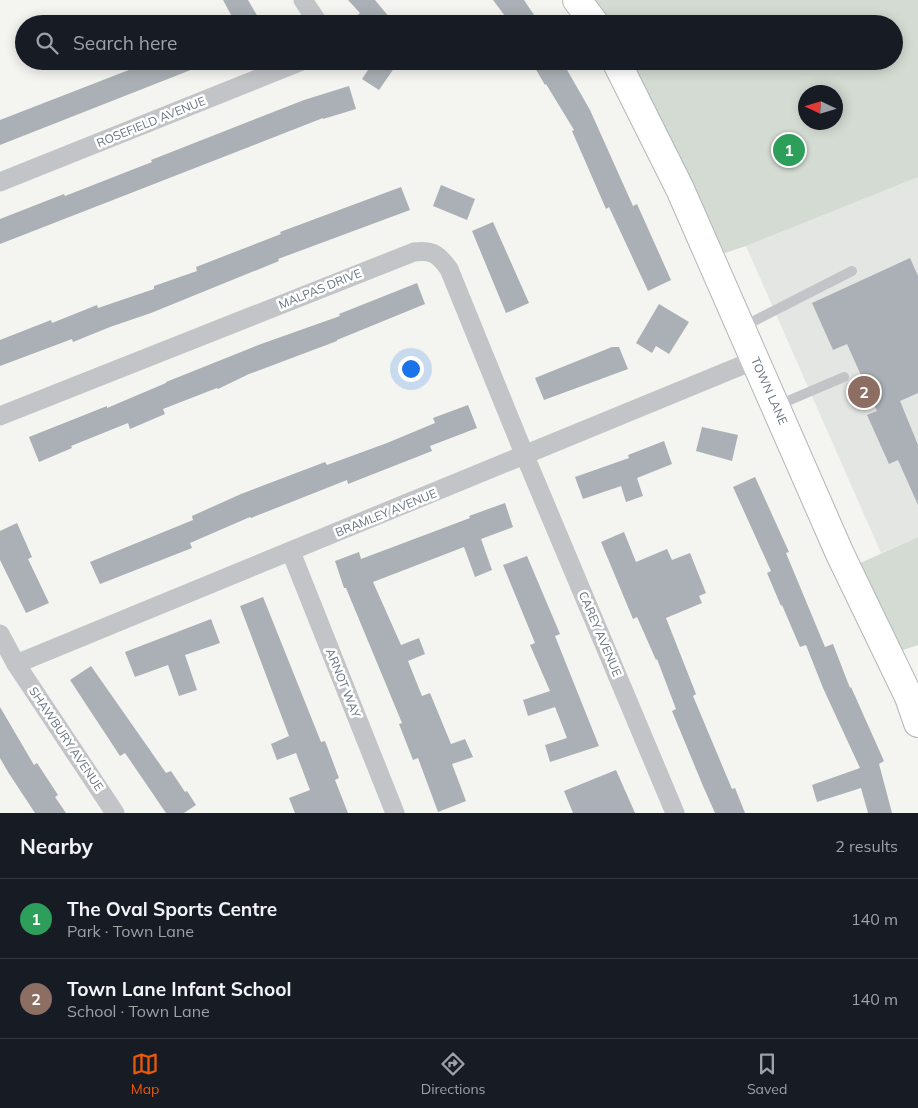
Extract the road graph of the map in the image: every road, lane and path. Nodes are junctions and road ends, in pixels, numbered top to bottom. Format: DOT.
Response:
graph roads {
  1 [pos="303,0"];
  2 [pos="577,0"];
  3 [pos="313,15"];
  4 [pos="588,15"];
  5 [pos="280,70"];
  6 [pos="620,70"];
  7 [pos="0,182"];
  8 [pos="852,271"];
  9 [pos="741,327"];
  10 [pos="755,360"];
  11 [pos="844,377"];
  12 [pos="775,406"];
  13 [pos="0,416"];
  14 [pos="525,456"];
  15 [pos="291,552"];
  16 [pos="0,634"];
  17 [pos="16,664"];
  18 [pos="918,723"];
  19 [pos="115,813"];
  20 [pos="395,813"];
  21 [pos="675,813"];
  1 -- 3 [label="street"];
  2 -- 4 [label="main road"];
  5 -- 7 [label="street, ROSEFIELD AVENUE"];
  6 -- 9 [label="main road, TOWN LANE"];
  8 -- 9 [label="lane"];
  9 -- 10 [label="main road, TOWN LANE"];
  10 -- 12 [label="main road, TOWN LANE"];
  10 -- 14 [label="street, BRAMLEY AVENUE"];
  11 -- 12 [label="lane"];
  12 -- 18 [label="main road, TOWN LANE"];
  13 -- 14 [label="street, MALPAS DRIVE"];
  14 -- 15 [label="street, BRAMLEY AVENUE"];
  14 -- 21 [label="street, CAREY AVENUE"];
  15 -- 17 [label="street, BRAMLEY AVENUE"];
  15 -- 20 [label="street, ARNOT WAY"];
  16 -- 17 [label="street"];
  17 -- 19 [label="street, SHAWBURY AVENUE"];
}
